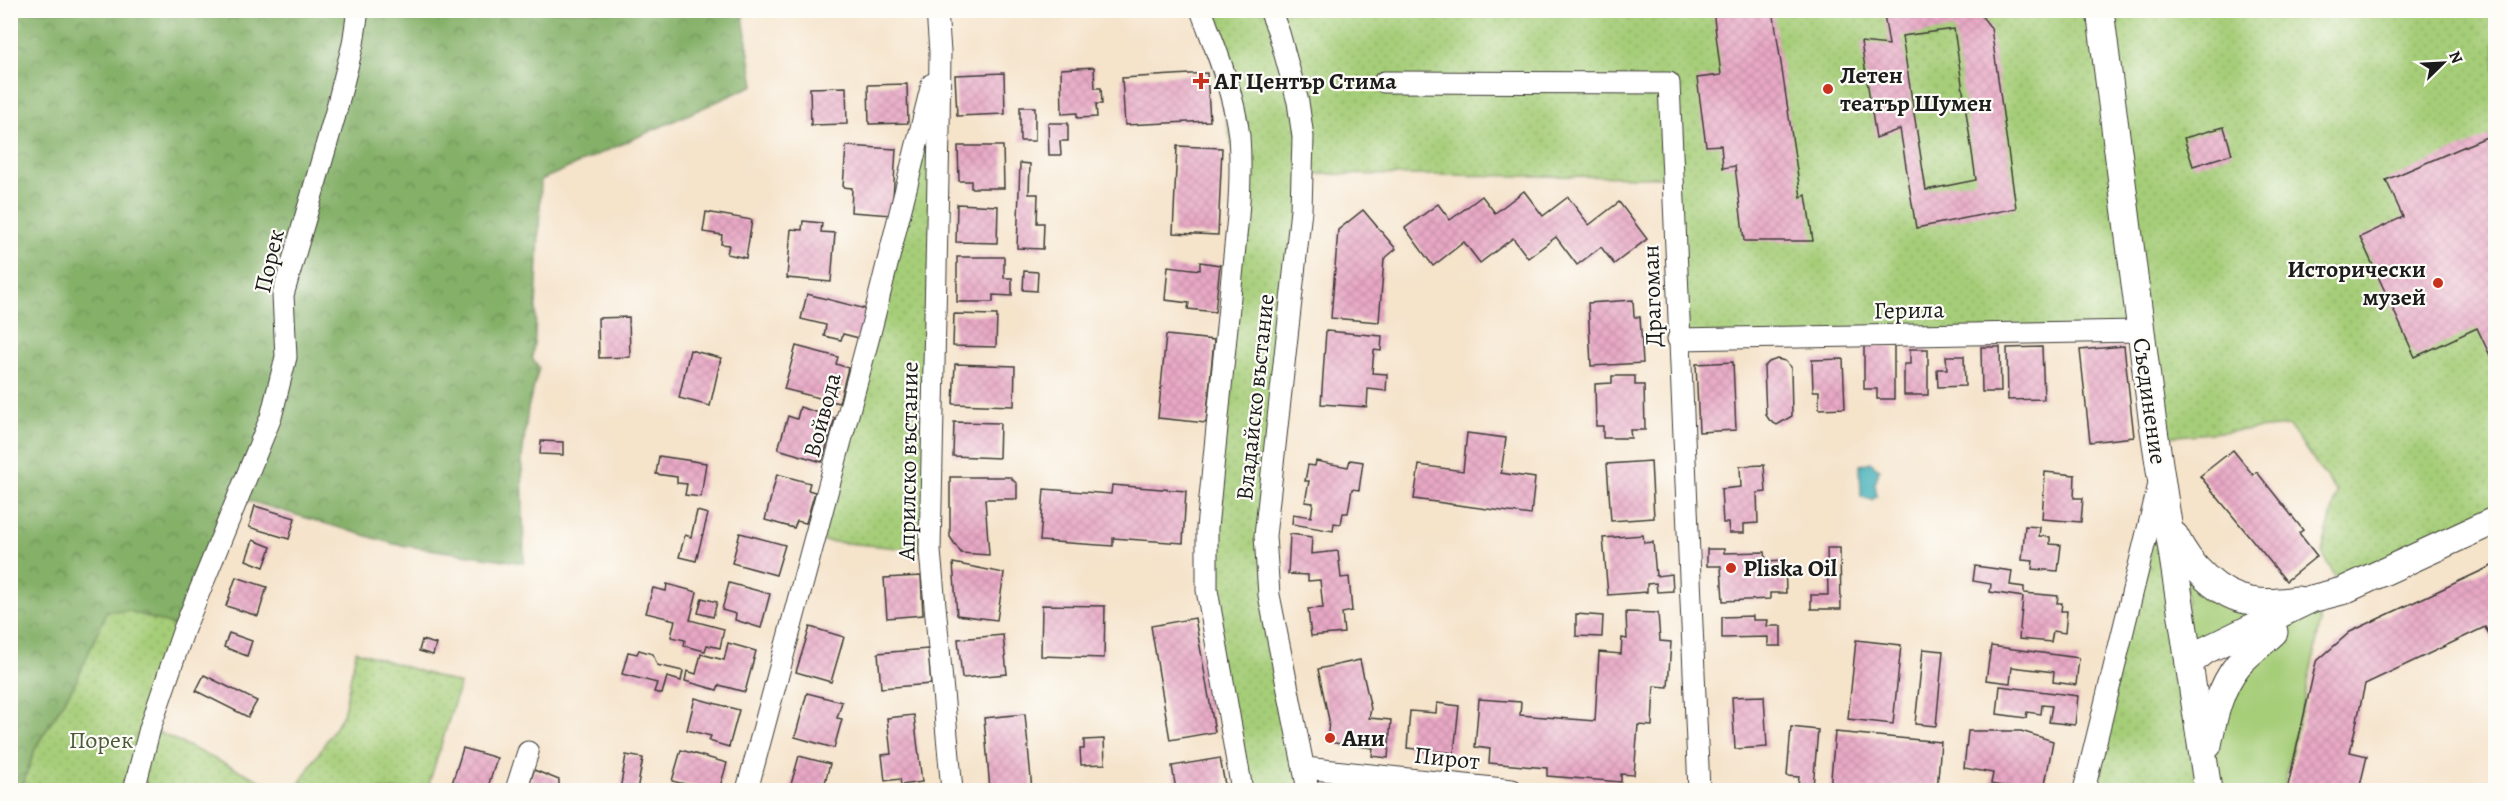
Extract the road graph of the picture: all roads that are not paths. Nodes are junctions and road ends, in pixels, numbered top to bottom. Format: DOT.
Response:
graph roads {
  1 [pos="358,10"];
  2 [pos="937,10"];
  3 [pos="1201,10"];
  4 [pos="1270,10"];
  5 [pos="2100,10"];
  6 [pos="940,52"];
  7 [pos="1384,82"];
  8 [pos="2140,331"];
  9 [pos="1678,339"];
  10 [pos="2161,477"];
  11 [pos="2496,520"];
  12 [pos="2168,524"];
  13 [pos="2342,591"];
  14 [pos="2311,599"];
  15 [pos="2274,633"];
  16 [pos="2189,663"];
  17 [pos="528,752"];
  18 [pos="2205,764"];
  19 [pos="1305,768"];
  20 [pos="134,790"];
  21 [pos="516,790"];
  22 [pos="747,790"];
  23 [pos="952,790"];
  24 [pos="1242,790"];
  25 [pos="1308,790"];
  26 [pos="1512,790"];
  27 [pos="1699,790"];
  28 [pos="2084,790"];
  29 [pos="2208,790"];
  1 -- 20 [label="street, Порек"];
  2 -- 6 [label="street"];
  3 -- 24 [label="street, Владайско въстание"];
  4 -- 19 [label="street, Владайско въстание"];
  5 -- 8 [label="street, Съединение"];
  6 -- 22 [label="street, Войвода"];
  6 -- 23 [label="street, Априлско въстание"];
  7 -- 9 [label="street, Драгоман"];
  8 -- 9 [label="street, Герила"];
  8 -- 10 [label="street, Съединение"];
  9 -- 27 [label="street, Драгоман"];
  10 -- 12 [label="street, Съединение"];
  10 -- 28 [label="street"];
  11 -- 13 [label="street"];
  12 -- 14 [label="street"];
  12 -- 16 [label="street, Съединение"];
  13 -- 14 [label="street"];
  13 -- 15 [label="street"];
  14 -- 16 [label="street"];
  15 -- 16 [label="street"];
  15 -- 18 [label="street"];
  16 -- 18 [label="street, Съединение"];
  17 -- 21 [label="street"];
  18 -- 29 [label="street, Съединение"];
  19 -- 25 [label="street, Владайско въстание"];
  19 -- 26 [label="street, Пирот"];
}
